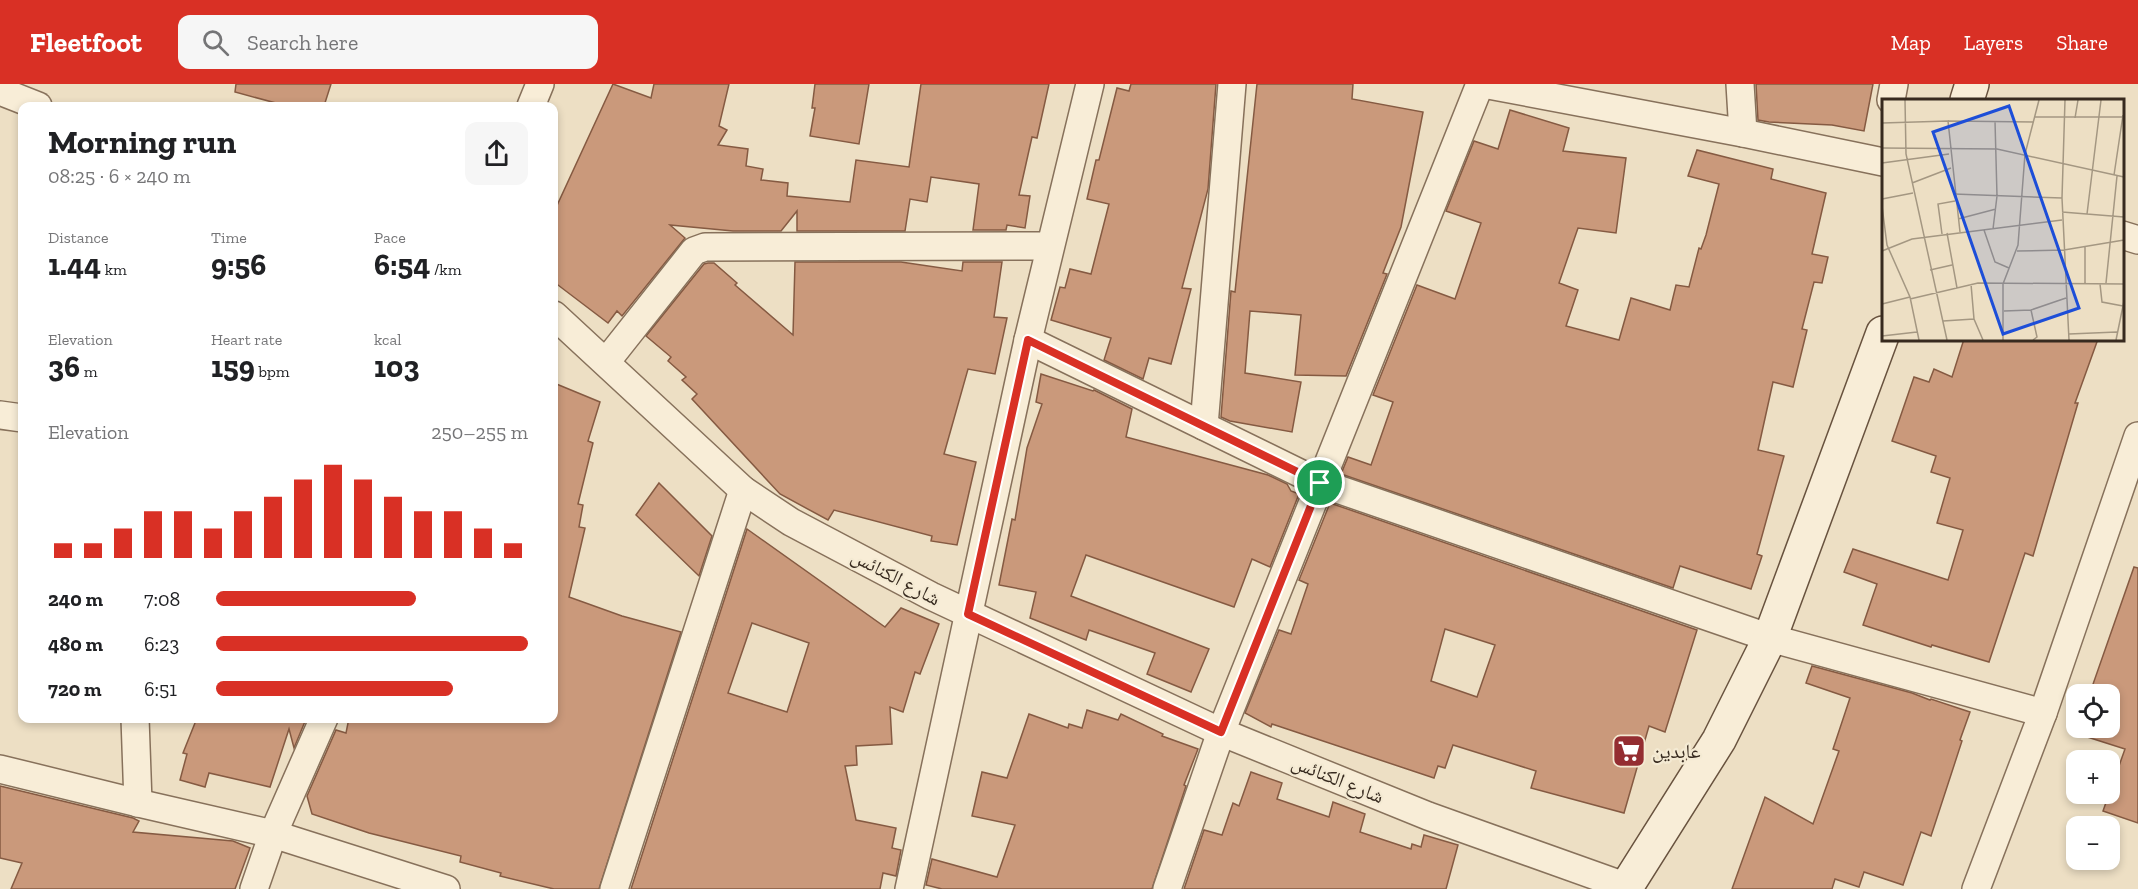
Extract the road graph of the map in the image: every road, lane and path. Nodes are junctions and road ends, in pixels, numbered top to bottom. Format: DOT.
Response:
graph roads {
  1 [pos="540,84"];
  2 [pos="1090,84"];
  3 [pos="1232,84"];
  4 [pos="1482,84"];
  5 [pos="1740,84"];
  6 [pos="1894,84"];
  7 [pos="1972,84"];
  8 [pos="0,91"];
  9 [pos="1891,99"];
  10 [pos="1966,99"];
  11 [pos="28,102"];
  12 [pos="533,102"];
  13 [pos="1743,133"];
  14 [pos="1882,156"];
  15 [pos="2123,236"];
  16 [pos="2138,240"];
  17 [pos="1050,246"];
  18 [pos="558,319"];
  19 [pos="1882,336"];
  20 [pos="1028,340"];
  21 [pos="606,362"];
  22 [pos="0,415"];
  23 [pos="18,417"];
  24 [pos="1204,426"];
  25 [pos="2138,436"];
  26 [pos="1320,483"];
  27 [pos="743,490"];
  28 [pos="968,614"];
  29 [pos="1770,638"];
  30 [pos="2043,712"];
  31 [pos="135,723"];
  32 [pos="322,723"];
  33 [pos="1221,732"];
  34 [pos="0,769"];
  35 [pos="138,803"];
  36 [pos="273,834"];
  37 [pos="1627,888"];
  38 [pos="254,889"];
  39 [pos="446,889"];
  40 [pos="614,889"];
  41 [pos="909,889"];
  42 [pos="1167,889"];
  43 [pos="1976,889"];
  1 -- 12 [label="street"];
  2 -- 17 [label="street"];
  3 -- 24 [label="street"];
  4 -- 13 [label="street"];
  4 -- 26 [label="street"];
  5 -- 13 [label="street"];
  6 -- 9 [label="street"];
  7 -- 10 [label="street"];
  8 -- 11 [label="street"];
  13 -- 14 [label="street"];
  15 -- 16 [label="street"];
  17 -- 20 [label="street"];
  17 -- 21 [label="street"];
  18 -- 21 [label="street, شارع الكنائس"];
  19 -- 29 [label="street"];
  20 -- 24 [label="street"];
  20 -- 28 [label="street"];
  21 -- 27 [label="street, شارع الكنائس"];
  22 -- 23 [label="street"];
  24 -- 26 [label="street"];
  25 -- 30 [label="street"];
  26 -- 29 [label="street"];
  26 -- 33 [label="street"];
  27 -- 28 [label="street, شارع الكنائس"];
  27 -- 40 [label="street"];
  28 -- 33 [label="street, شارع الكنائس"];
  28 -- 41 [label="street"];
  29 -- 30 [label="street"];
  29 -- 37 [label="street"];
  30 -- 43 [label="street"];
  31 -- 35 [label="street"];
  32 -- 36 [label="street"];
  33 -- 37 [label="street, شارع الكنائس"];
  33 -- 42 [label="street"];
  34 -- 35 [label="street"];
  35 -- 36 [label="street"];
  36 -- 38 [label="street"];
  36 -- 39 [label="street"];
}
